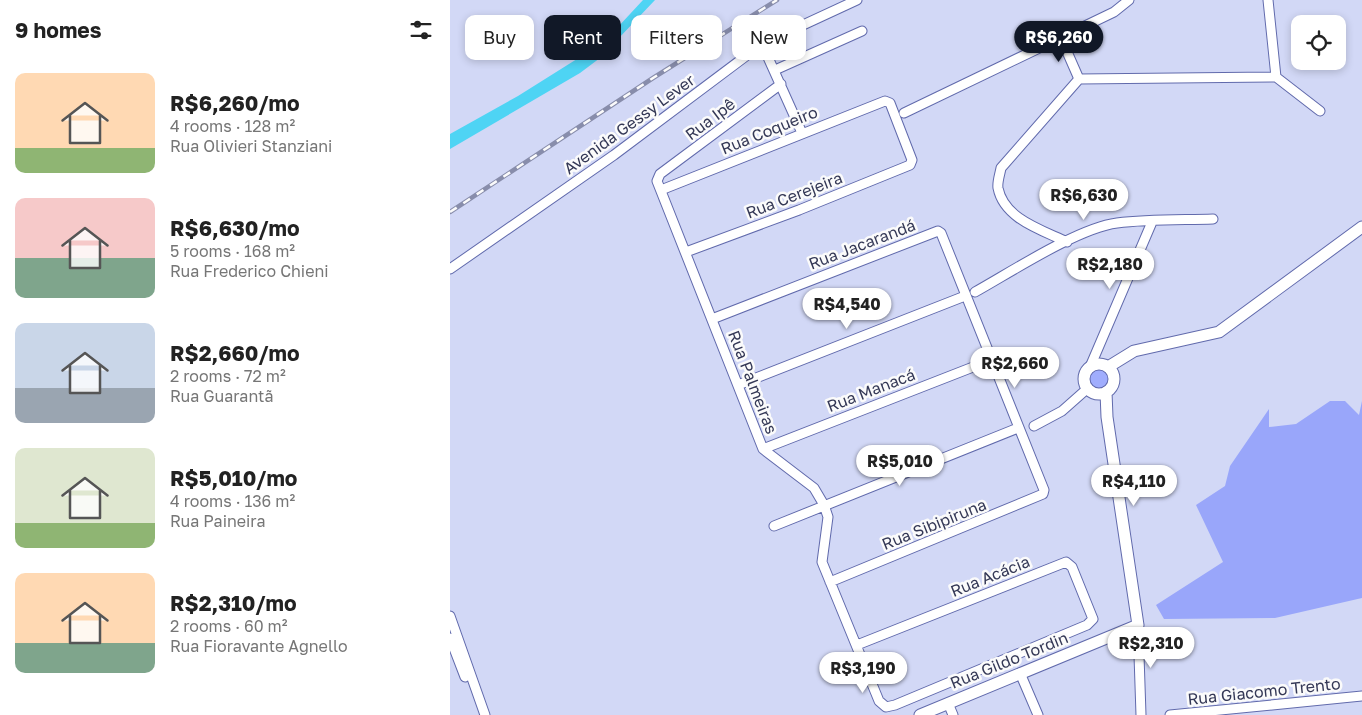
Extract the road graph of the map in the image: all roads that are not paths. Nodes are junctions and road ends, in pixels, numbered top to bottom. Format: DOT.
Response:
graph roads {
  1 [pos="857,0"];
  2 [pos="1129,0"];
  3 [pos="1268,0"];
  4 [pos="806,24"];
  5 [pos="862,31"];
  6 [pos="1061,38"];
  7 [pos="741,60"];
  8 [pos="770,60"];
  9 [pos="775,70"];
  10 [pos="1276,77"];
  11 [pos="1079,78"];
  12 [pos="781,84"];
  13 [pos="1320,111"];
  14 [pos="904,114"];
  15 [pos="802,133"];
  16 [pos="912,163"];
  17 [pos="657,177"];
  18 [pos="661,190"];
  19 [pos="1213,219"];
  20 [pos="1152,222"];
  21 [pos="1362,227"];
  22 [pos="1067,242"];
  23 [pos="686,252"];
  24 [pos="450,269"];
  25 [pos="975,292"];
  26 [pos="965,296"];
  27 [pos="712,319"];
  28 [pos="990,360"];
  29 [pos="1090,367"];
  30 [pos="1108,367"];
  31 [pos="738,385"];
  32 [pos="1088,388"];
  33 [pos="1106,392"];
  34 [pos="1034,426"];
  35 [pos="1018,428"];
  36 [pos="763,449"];
  37 [pos="824,505"];
  38 [pos="774,526"];
  39 [pos="830,582"];
  40 [pos="450,616"];
  41 [pos="1138,625"];
  42 [pos="450,638"];
  43 [pos="857,645"];
  44 [pos="1020,673"];
  45 [pos="1362,696"];
  46 [pos="948,703"];
  47 [pos="895,706"];
  48 [pos="480,715"];
  49 [pos="485,715"];
  50 [pos="920,715"];
  51 [pos="953,715"];
  52 [pos="1038,715"];
  53 [pos="1141,715"];
  54 [pos="1170,715"];
  1 -- 4 [label="street, Avenida Gessy Lever"];
  2 -- 6 [label="street"];
  3 -- 10 [label="street"];
  5 -- 9 [label="street"];
  6 -- 11 [label="street"];
  6 -- 14 [label="street"];
  7 -- 24 [label="street, Avenida Gessy Lever"];
  8 -- 9 [label="street"];
  9 -- 12 [label="street"];
  10 -- 11 [label="street"];
  10 -- 13 [label="street"];
  11 -- 22 [label="street"];
  12 -- 15 [label="street"];
  12 -- 17 [label="street, Rua Ipê"];
  15 -- 16 [label="street, Rua Coqueiro"];
  15 -- 18 [label="street, Rua Coqueiro"];
  16 -- 23 [label="street, Rua Cerejeira"];
  17 -- 18 [label="street, Rua Palmeiras"];
  18 -- 23 [label="street, Rua Palmeiras"];
  19 -- 20 [label="street"];
  20 -- 22 [label="street"];
  20 -- 29 [label="street"];
  21 -- 30 [label="main road"];
  22 -- 25 [label="street"];
  23 -- 27 [label="street, Rua Palmeiras"];
  26 -- 27 [label="street, Rua Jacarandá"];
  26 -- 28 [label="street"];
  26 -- 31 [label="street"];
  27 -- 31 [label="street, Rua Palmeiras"];
  28 -- 35 [label="street"];
  28 -- 36 [label="street, Rua Manacá"];
  29 -- 30 [label="main road"];
  29 -- 32 [label="main road"];
  30 -- 33 [label="main road"];
  31 -- 36 [label="street, Rua Palmeiras"];
  32 -- 33 [label="main road"];
  32 -- 34 [label="street"];
  33 -- 41 [label="main road"];
  35 -- 37 [label="street"];
  35 -- 39 [label="street, Rua Sibipiruna"];
  36 -- 37 [label="street, Rua Palmeiras"];
  37 -- 38 [label="street"];
  37 -- 39 [label="street, Rua Palmeiras"];
  39 -- 43 [label="street, Rua Palmeiras"];
  40 -- 49 [label="street"];
  41 -- 44 [label="main road, Rua Gildo Tordin"];
  41 -- 53 [label="street"];
  42 -- 48 [label="street"];
  43 -- 47 [label="street, Rua Palmeiras"];
  43 -- 47 [label="street, Rua Acácia"];
  44 -- 46 [label="main road, Rua Gildo Tordin"];
  44 -- 52 [label="street"];
  45 -- 54 [label="street, Rua Giacomo Trento"];
  46 -- 50 [label="main road, Rua Gildo Tordin"];
  46 -- 51 [label="street"];
}
